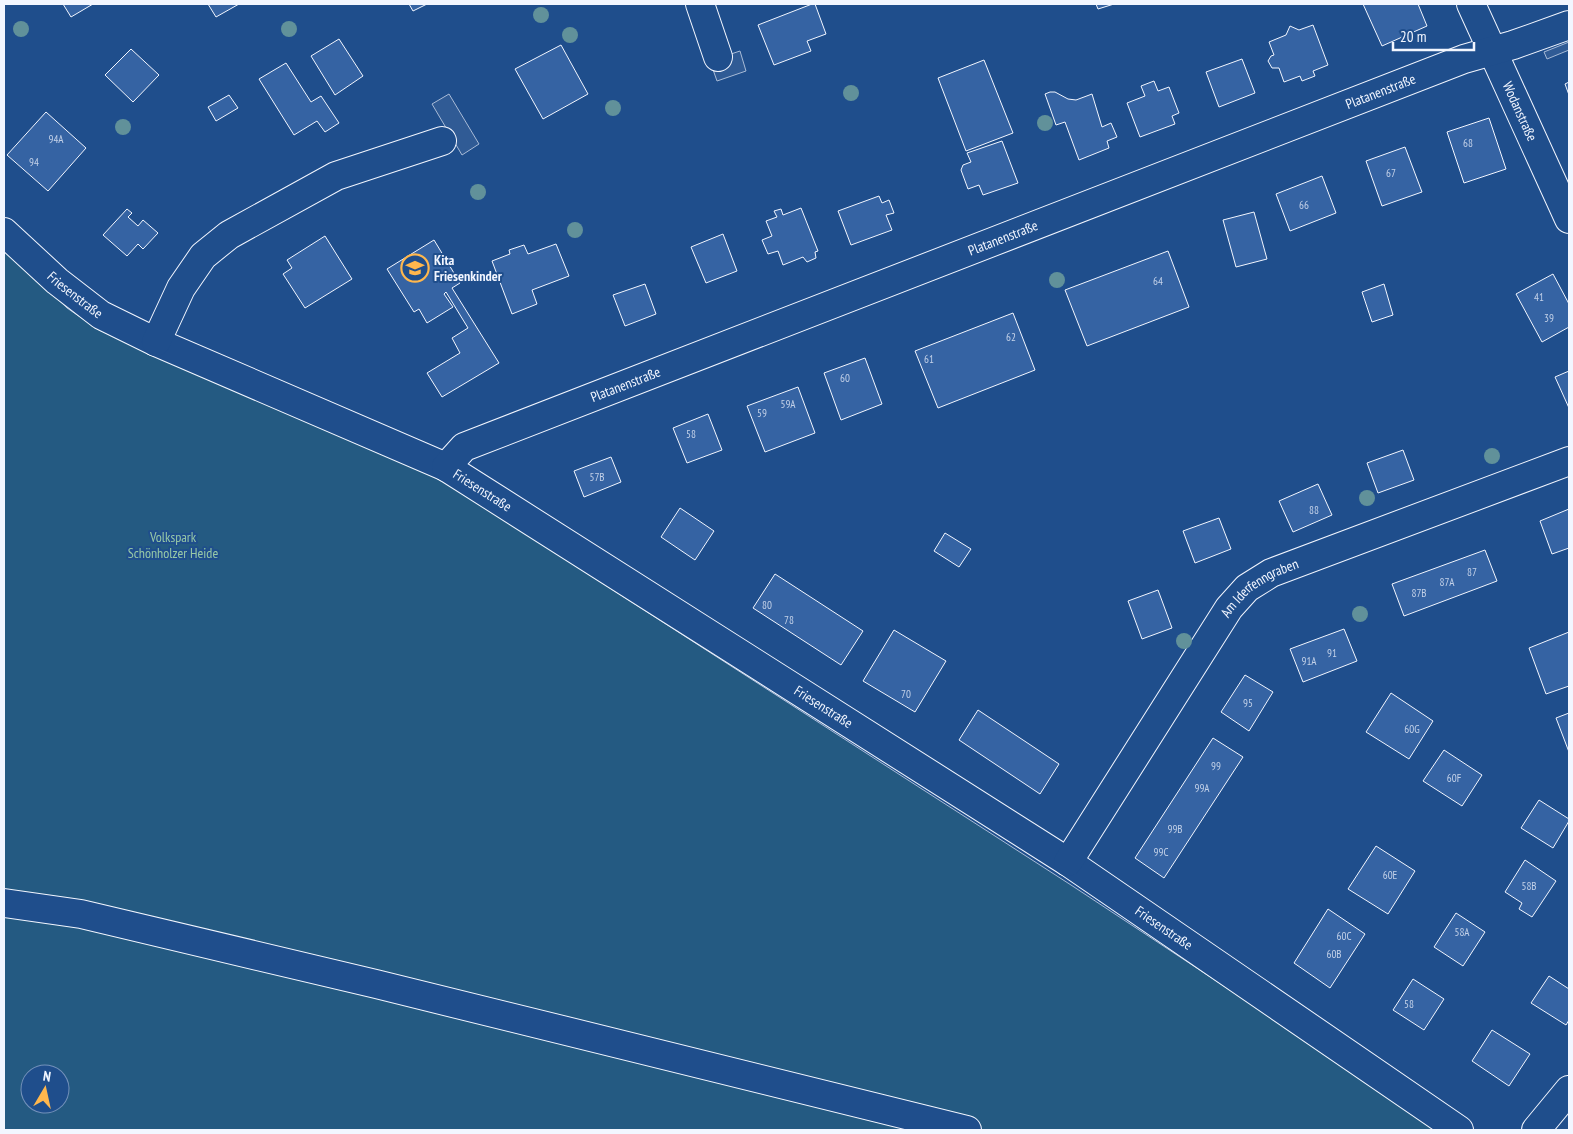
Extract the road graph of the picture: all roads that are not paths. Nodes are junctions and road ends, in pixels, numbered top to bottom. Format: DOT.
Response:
graph roads {
  1 [pos="700,4"];
  2 [pos="1471,4"];
  3 [pos="1569,25"];
  4 [pos="1492,51"];
  5 [pos="718,57"];
  6 [pos="442,141"];
  7 [pos="1569,219"];
  8 [pos="4,232"];
  9 [pos="156,342"];
  10 [pos="1569,461"];
  11 [pos="446,467"];
  12 [pos="1068,862"];
  13 [pos="4,903"];
  14 [pos="1569,1090"];
  15 [pos="967,1130"];
  16 [pos="1459,1130"];
  17 [pos="1536,1130"];
  1 -- 5 [label="street"];
  2 -- 4 [label="street, Wodanstraße"];
  3 -- 4 [label="street, Platanenstraße"];
  4 -- 7 [label="street, Wodanstraße"];
  4 -- 11 [label="street, Platanenstraße"];
  6 -- 9 [label="street"];
  8 -- 9 [label="street, Friesenstraße"];
  9 -- 11 [label="street, Friesenstraße"];
  10 -- 12 [label="street, Am Iderfenngraben"];
  11 -- 12 [label="street, Friesenstraße"];
  12 -- 16 [label="street, Friesenstraße"];
  13 -- 15 [label="street"];
  14 -- 17 [label="street"];
}
